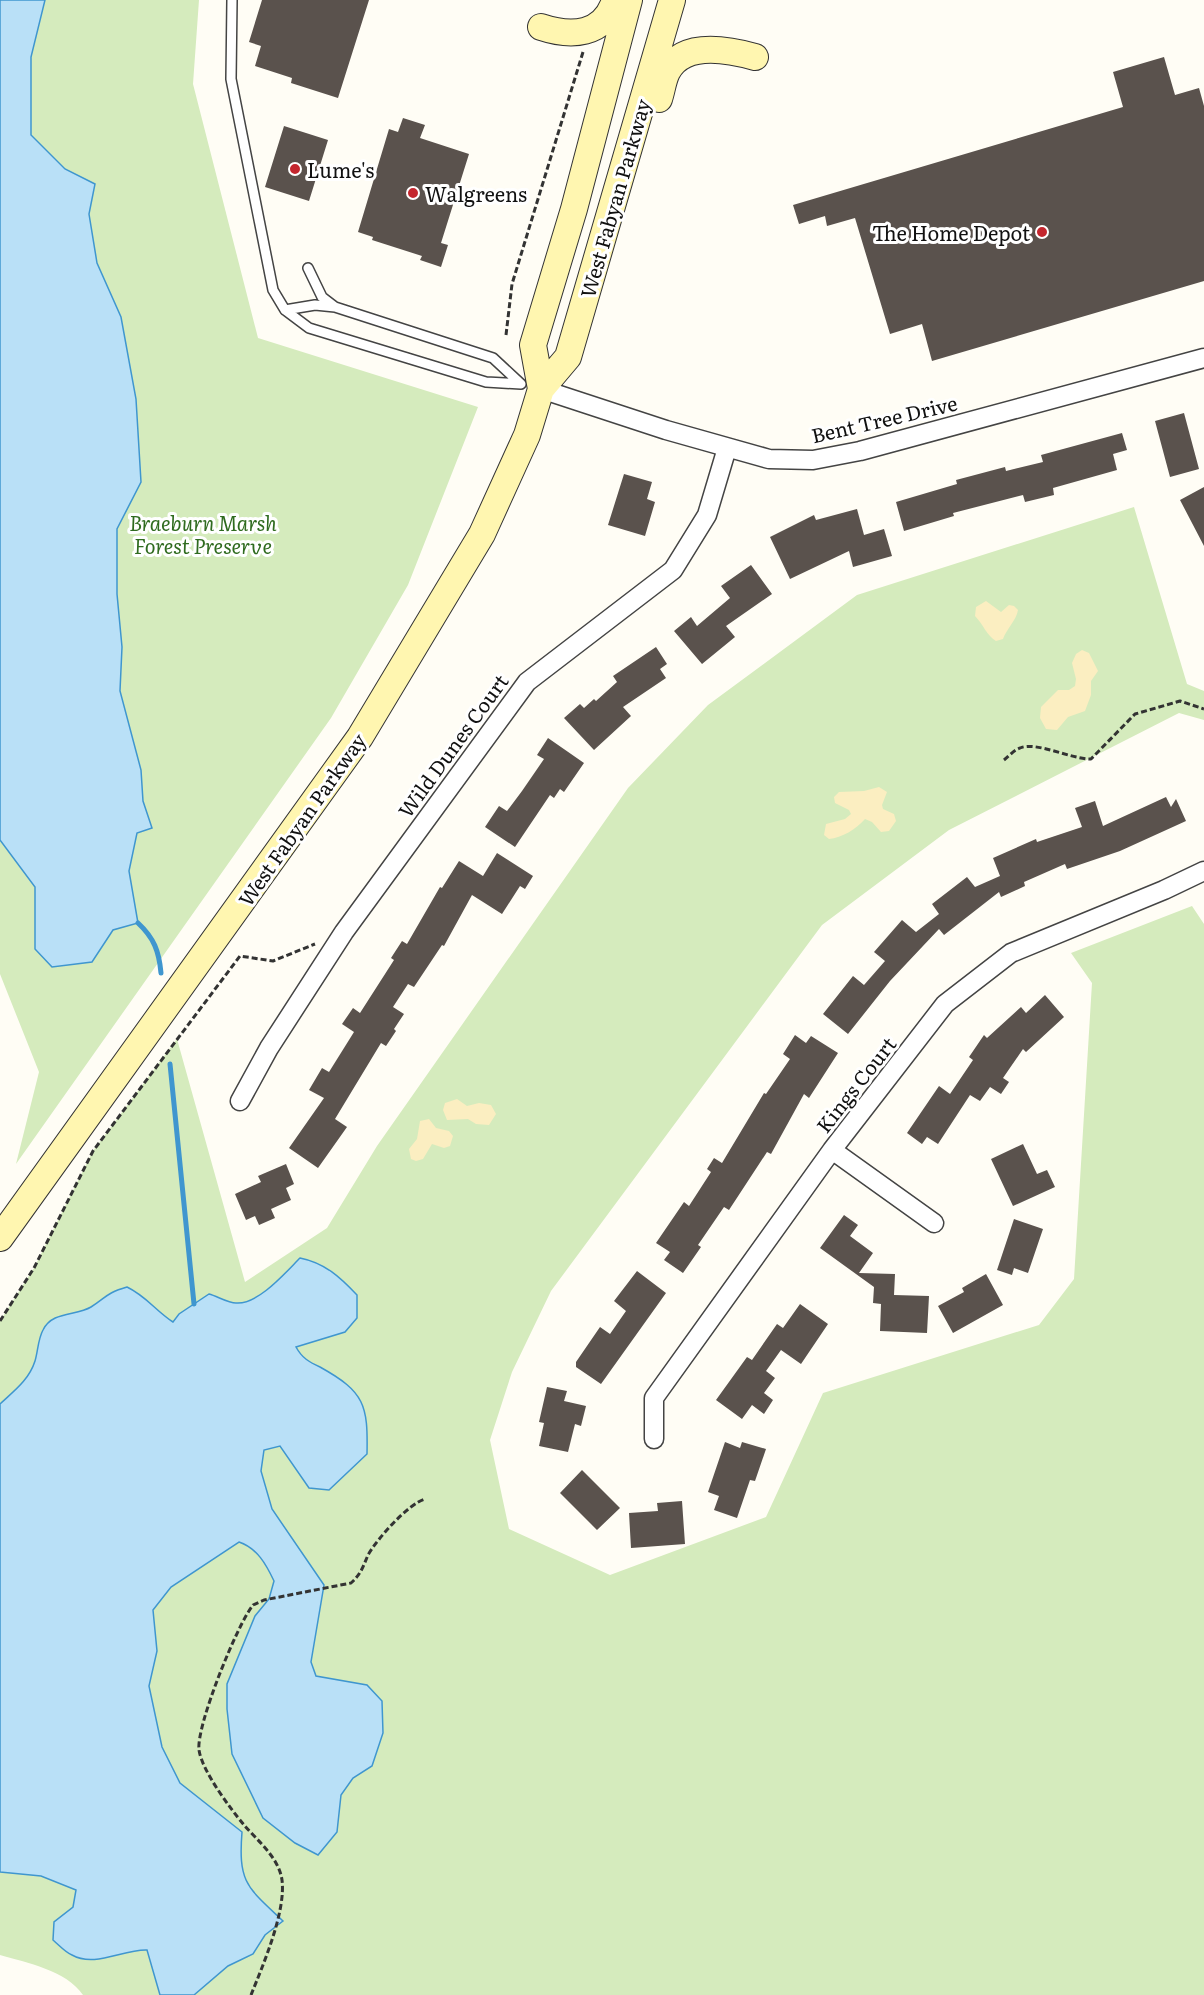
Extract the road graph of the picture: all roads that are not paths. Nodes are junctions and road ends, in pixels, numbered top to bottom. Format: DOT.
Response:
graph roads {
  1 [pos="232,0"];
  2 [pos="615,0"];
  3 [pos="629,0"];
  4 [pos="672,0"];
  5 [pos="541,27"];
  6 [pos="755,57"];
  7 [pos="308,268"];
  8 [pos="591,281"];
  9 [pos="335,307"];
  10 [pos="285,310"];
  11 [pos="1204,358"];
  12 [pos="542,389"];
  13 [pos="727,448"];
  14 [pos="1204,871"];
  15 [pos="240,1101"];
  16 [pos="832,1150"];
  17 [pos="934,1223"];
  18 [pos="6,1229"];
  19 [pos="0,1244"];
  20 [pos="654,1439"];
  1 -- 10 [label="lane"];
  2 -- 5 [label="main road"];
  3 -- 12 [label="main road, West Fabyan Parkway"];
  4 -- 8 [label="main road, West Fabyan Parkway"];
  6 -- 8 [label="main road"];
  7 -- 9 [label="lane"];
  8 -- 12 [label="main road, West Fabyan Parkway"];
  9 -- 10 [label="lane"];
  9 -- 10 [label="lane"];
  11 -- 13 [label="street, Bent Tree Drive"];
  12 -- 13 [label="street, Bent Tree Drive"];
  12 -- 18 [label="main road, West Fabyan Parkway"];
  13 -- 15 [label="street, Wild Dunes Court"];
  14 -- 16 [label="street, Kings Court"];
  16 -- 17 [label="street"];
  16 -- 20 [label="street, Kings Court"];
  18 -- 19 [label="main road, West Fabyan Parkway"];
}
